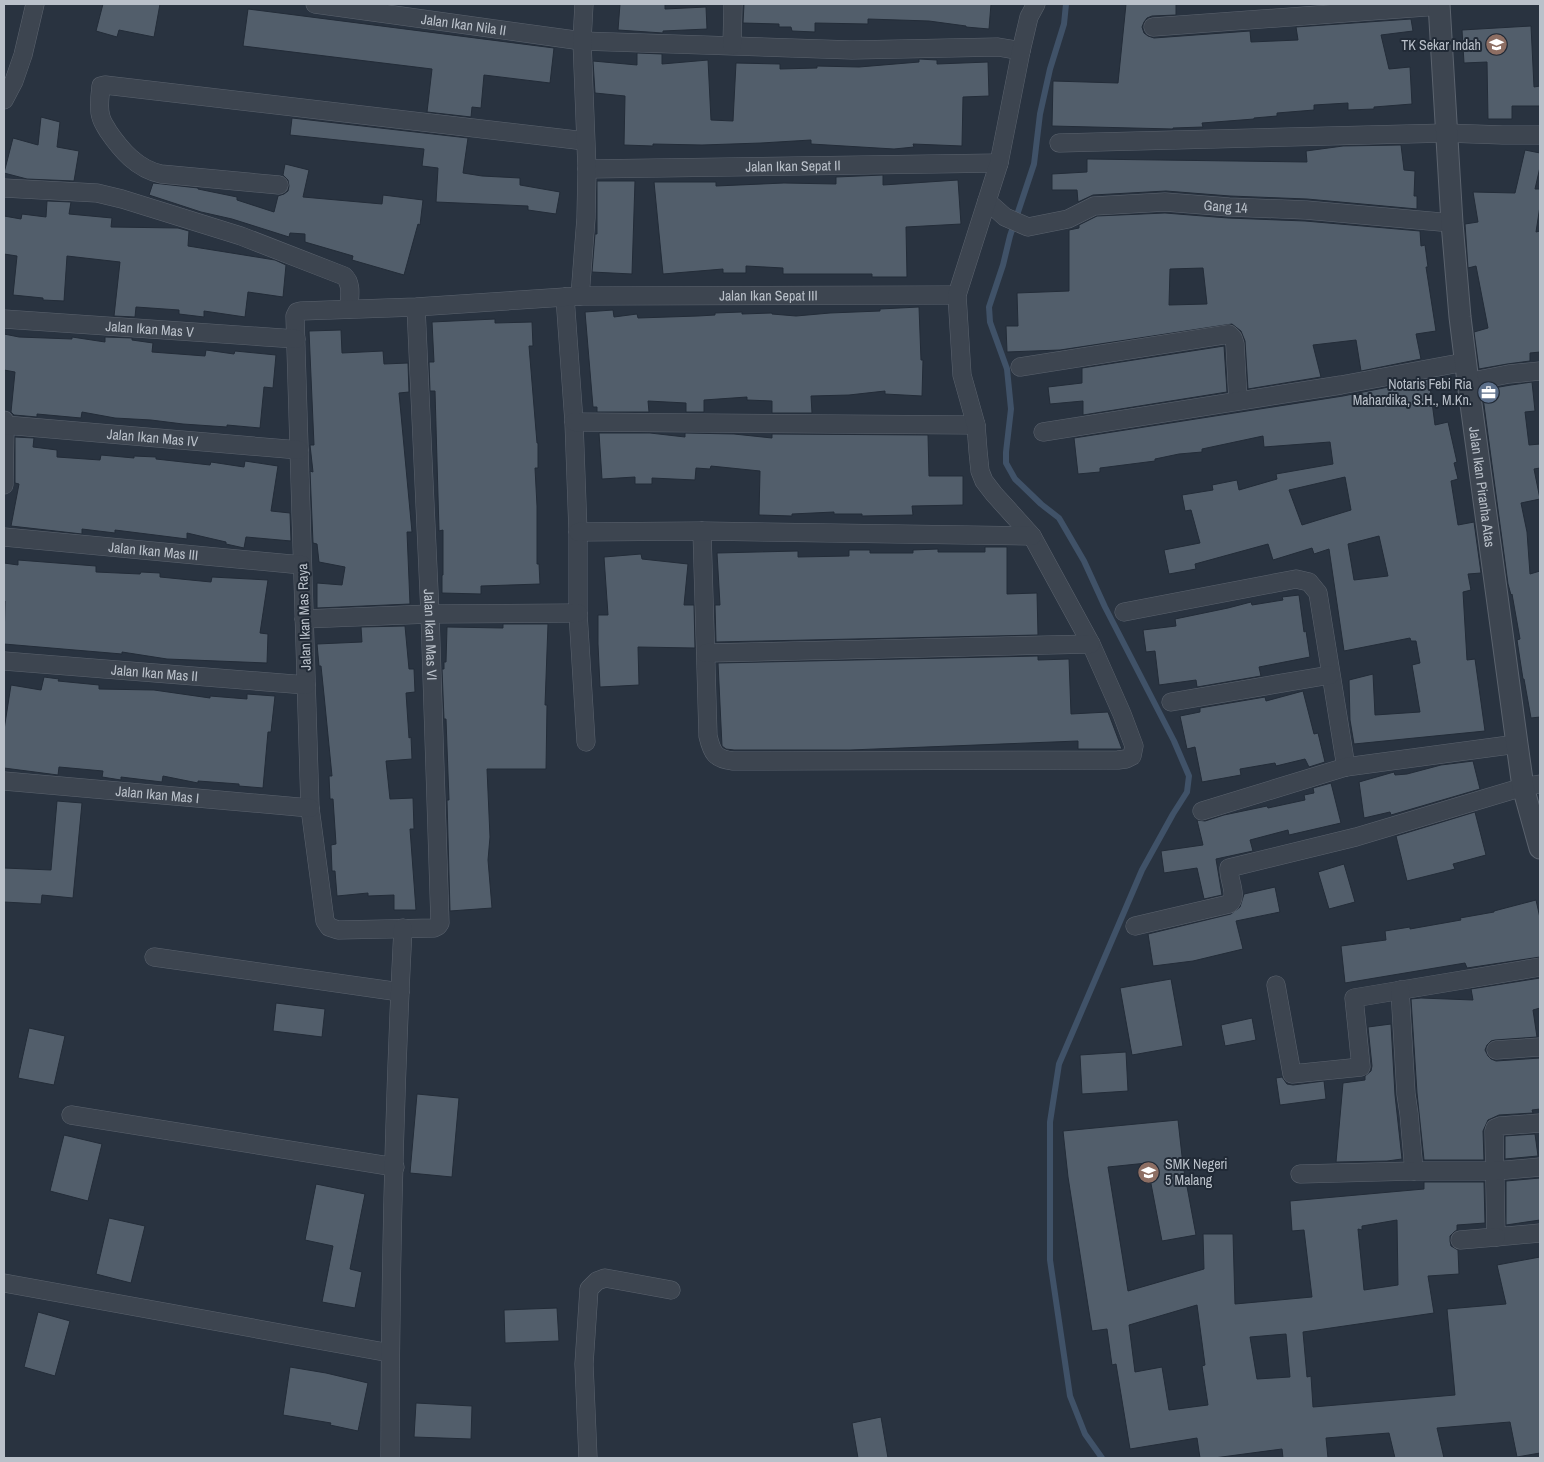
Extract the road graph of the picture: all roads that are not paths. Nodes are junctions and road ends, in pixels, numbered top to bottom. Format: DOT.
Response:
graph roads {
  1 [pos="35,4"];
  2 [pos="315,4"];
  3 [pos="584,4"];
  4 [pos="733,4"];
  5 [pos="1036,4"];
  6 [pos="1439,5"];
  7 [pos="1153,27"];
  8 [pos="582,40"];
  9 [pos="732,45"];
  10 [pos="1021,51"];
  11 [pos="4,100"];
  12 [pos="1446,133"];
  13 [pos="1540,135"];
  14 [pos="585,141"];
  15 [pos="1059,144"];
  16 [pos="999,163"];
  17 [pos="587,169"];
  18 [pos="279,186"];
  19 [pos="4,188"];
  20 [pos="987,201"];
  21 [pos="1452,223"];
  22 [pos="957,295"];
  23 [pos="573,296"];
  24 [pos="416,308"];
  25 [pos="349,309"];
  26 [pos="297,312"];
  27 [pos="4,319"];
  28 [pos="296,340"];
  29 [pos="1020,367"];
  30 [pos="1540,371"];
  31 [pos="1466,372"];
  32 [pos="1238,401"];
  33 [pos="5,422"];
  34 [pos="574,422"];
  35 [pos="976,425"];
  36 [pos="1042,432"];
  37 [pos="299,450"];
  38 [pos="4,485"];
  39 [pos="702,531"];
  40 [pos="578,532"];
  41 [pos="1032,536"];
  42 [pos="4,538"];
  43 [pos="302,565"];
  44 [pos="1124,612"];
  45 [pos="578,613"];
  46 [pos="430,614"];
  47 [pos="304,619"];
  48 [pos="1091,644"];
  49 [pos="706,653"];
  50 [pos="4,661"];
  51 [pos="1330,674"];
  52 [pos="306,685"];
  53 [pos="1171,702"];
  54 [pos="586,742"];
  55 [pos="1517,744"];
  56 [pos="1346,767"];
  57 [pos="4,781"];
  58 [pos="1532,785"];
  59 [pos="310,808"];
  60 [pos="1202,811"];
  61 [pos="1540,848"];
  62 [pos="1135,926"];
  63 [pos="403,928"];
  64 [pos="154,957"];
  65 [pos="1540,967"];
  66 [pos="1276,986"];
  67 [pos="1400,990"];
  68 [pos="400,992"];
  69 [pos="1540,1047"];
  70 [pos="1496,1050"];
  71 [pos="71,1114"];
  72 [pos="1540,1123"];
  73 [pos="395,1167"];
  74 [pos="1540,1167"];
  75 [pos="1414,1171"];
  76 [pos="1495,1171"];
  77 [pos="1300,1174"];
  78 [pos="1540,1233"];
  79 [pos="1496,1237"];
  80 [pos="1460,1240"];
  81 [pos="4,1283"];
  82 [pos="671,1290"];
  83 [pos="390,1353"];
  84 [pos="390,1458"];
  85 [pos="588,1458"];
  1 -- 11 [label="street"];
  2 -- 8 [label="street, Jalan Ikan Nila II"];
  3 -- 8 [label="street"];
  4 -- 9 [label="street"];
  5 -- 10 [label="street"];
  6 -- 7 [label="street"];
  6 -- 12 [label="street, Jalan Ikan Piranha Atas"];
  8 -- 9 [label="street, Jalan Ikan Nila II"];
  8 -- 14 [label="street"];
  9 -- 10 [label="street, Jalan Ikan Nila II"];
  10 -- 16 [label="street"];
  12 -- 13 [label="street"];
  12 -- 15 [label="street"];
  12 -- 21 [label="street, Jalan Ikan Piranha Atas"];
  14 -- 17 [label="street"];
  14 -- 18 [label="street"];
  16 -- 17 [label="street, Jalan Ikan Sepat II"];
  16 -- 20 [label="street"];
  17 -- 23 [label="street"];
  19 -- 25 [label="street"];
  20 -- 21 [label="street, Gang 14"];
  20 -- 22 [label="street"];
  21 -- 31 [label="street, Jalan Ikan Piranha Atas"];
  22 -- 23 [label="street, Jalan Ikan Sepat III"];
  22 -- 35 [label="street"];
  23 -- 24 [label="street, Jalan Ikan Sepat III"];
  23 -- 34 [label="street"];
  24 -- 25 [label="street, Jalan Ikan Sepat III"];
  24 -- 46 [label="street, Jalan Ikan Mas VI"];
  25 -- 26 [label="street, Jalan Ikan Sepat III"];
  26 -- 28 [label="street, Jalan Ikan Mas Raya"];
  27 -- 28 [label="street, Jalan Ikan Mas V"];
  28 -- 37 [label="street, Jalan Ikan Mas Raya"];
  29 -- 32 [label="street"];
  30 -- 31 [label="street"];
  31 -- 32 [label="street"];
  31 -- 55 [label="street, Jalan Ikan Piranha Atas"];
  32 -- 36 [label="street"];
  33 -- 37 [label="street, Jalan Ikan Mas IV"];
  33 -- 38 [label="street"];
  34 -- 35 [label="street"];
  34 -- 40 [label="street"];
  35 -- 41 [label="street"];
  37 -- 43 [label="street, Jalan Ikan Mas Raya"];
  39 -- 40 [label="street"];
  39 -- 41 [label="street"];
  39 -- 49 [label="street"];
  40 -- 45 [label="street"];
  41 -- 48 [label="street"];
  42 -- 43 [label="street, Jalan Ikan Mas III"];
  43 -- 47 [label="street, Jalan Ikan Mas Raya"];
  44 -- 51 [label="street"];
  45 -- 46 [label="street"];
  45 -- 54 [label="street"];
  46 -- 47 [label="street"];
  46 -- 63 [label="street, Jalan Ikan Mas VI"];
  47 -- 52 [label="street, Jalan Ikan Mas Raya"];
  48 -- 49 [label="street"];
  48 -- 49 [label="street"];
  50 -- 52 [label="street, Jalan Ikan Mas II"];
  51 -- 53 [label="street"];
  51 -- 56 [label="street"];
  52 -- 59 [label="street, Jalan Ikan Mas Raya"];
  55 -- 56 [label="street"];
  55 -- 58 [label="street, Jalan Ikan Piranha Atas"];
  56 -- 60 [label="street"];
  57 -- 59 [label="street, Jalan Ikan Mas I"];
  58 -- 61 [label="street, Jalan Ikan Piranha Atas"];
  58 -- 62 [label="street"];
  59 -- 63 [label="street, Jalan Ikan Mas Raya"];
  63 -- 68 [label="street"];
  64 -- 68 [label="street"];
  65 -- 67 [label="street"];
  66 -- 67 [label="street"];
  67 -- 75 [label="street"];
  68 -- 73 [label="street"];
  69 -- 70 [label="street"];
  71 -- 73 [label="street"];
  72 -- 76 [label="street"];
  73 -- 83 [label="street"];
  74 -- 76 [label="street"];
  75 -- 76 [label="street"];
  75 -- 77 [label="street"];
  76 -- 79 [label="street"];
  78 -- 79 [label="street"];
  79 -- 80 [label="street"];
  81 -- 83 [label="street"];
  82 -- 85 [label="street"];
  83 -- 84 [label="street"];
}
